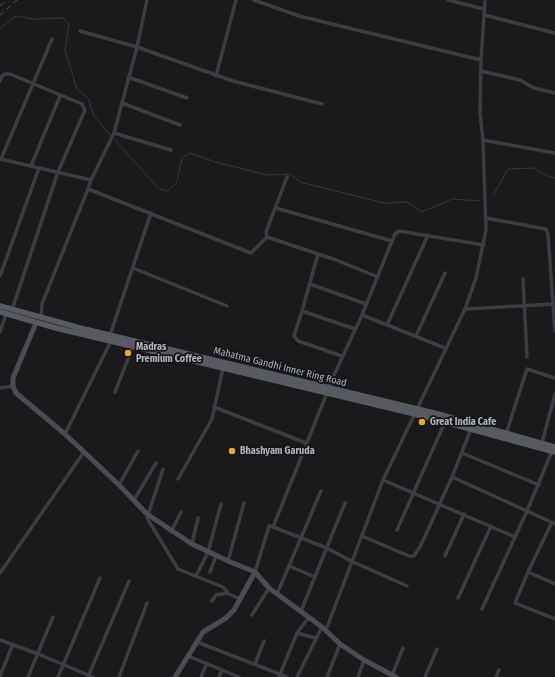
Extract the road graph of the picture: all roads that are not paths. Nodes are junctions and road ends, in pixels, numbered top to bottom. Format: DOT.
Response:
graph roads {
  1 [pos="147,0"];
  2 [pos="236,0"];
  3 [pos="254,0"];
  4 [pos="448,0"];
  5 [pos="485,0"];
  6 [pos="484,9"];
  7 [pos="484,15"];
  8 [pos="80,31"];
  9 [pos="555,33"];
  10 [pos="52,39"];
  11 [pos="137,47"];
  12 [pos="481,60"];
  13 [pos="481,71"];
  14 [pos="216,76"];
  15 [pos="128,77"];
  16 [pos="0,81"];
  17 [pos="33,84"];
  18 [pos="555,93"];
  19 [pos="60,96"];
  20 [pos="188,98"];
  21 [pos="122,103"];
  22 [pos="322,104"];
  23 [pos="180,125"];
  24 [pos="114,134"];
  25 [pos="483,140"];
  26 [pos="171,150"];
  27 [pos="555,153"];
  28 [pos="0,159"];
  29 [pos="31,166"];
  30 [pos="39,168"];
  31 [pos="58,172"];
  32 [pos="286,177"];
  33 [pos="91,180"];
  34 [pos="88,189"];
  35 [pos="276,208"];
  36 [pos="151,213"];
  37 [pos="486,218"];
  38 [pos="428,235"];
  39 [pos="267,237"];
  40 [pos="392,241"];
  41 [pos="484,245"];
  42 [pos="318,254"];
  43 [pos="133,268"];
  44 [pos="445,273"];
  45 [pos="0,276"];
  46 [pos="378,276"];
  47 [pos="523,279"];
  48 [pos="310,284"];
  49 [pos="366,304"];
  50 [pos="554,304"];
  51 [pos="0,306"];
  52 [pos="227,306"];
  53 [pos="525,306"];
  54 [pos="465,309"];
  55 [pos="12,310"];
  56 [pos="0,312"];
  57 [pos="302,312"];
  58 [pos="6,314"];
  59 [pos="362,315"];
  60 [pos="39,320"];
  61 [pos="386,325"];
  62 [pos="355,329"];
  63 [pos="555,331"];
  64 [pos="0,332"];
  65 [pos="416,336"];
  66 [pos="111,338"];
  67 [pos="133,346"];
  68 [pos="446,348"];
  69 [pos="342,356"];
  70 [pos="527,357"];
  71 [pos="223,368"];
  72 [pos="555,378"];
  73 [pos="13,386"];
  74 [pos="0,388"];
  75 [pos="327,390"];
  76 [pos="115,392"];
  77 [pos="555,394"];
  78 [pos="214,407"];
  79 [pos="416,412"];
  80 [pos="445,422"];
  81 [pos="471,428"];
  82 [pos="65,434"];
  83 [pos="506,434"];
  84 [pos="306,442"];
  85 [pos="542,443"];
  86 [pos="554,450"];
  87 [pos="138,451"];
  88 [pos="84,452"];
  89 [pos="462,453"];
  90 [pos="156,463"];
  91 [pos="163,469"];
  92 [pos="452,477"];
  93 [pos="178,479"];
  94 [pos="383,480"];
  95 [pos="119,485"];
  96 [pos="538,485"];
  97 [pos="320,491"];
  98 [pos="413,492"];
  99 [pos="134,500"];
  100 [pos="244,503"];
  101 [pos="221,504"];
  102 [pos="345,504"];
  103 [pos="439,504"];
  104 [pos="527,511"];
  105 [pos="181,512"];
  106 [pos="147,514"];
  107 [pos="464,514"];
  108 [pos="198,518"];
  109 [pos="553,523"];
  110 [pos="491,526"];
  111 [pos="273,527"];
  112 [pos="397,530"];
  113 [pos="171,532"];
  114 [pos="362,536"];
  115 [pos="515,537"];
  116 [pos="301,538"];
  117 [pos="192,544"];
  118 [pos="327,548"];
  119 [pos="208,552"];
  120 [pos="216,556"];
  121 [pos="445,556"];
  122 [pos="228,561"];
  123 [pos="351,561"];
  124 [pos="289,566"];
  125 [pos="210,572"];
  126 [pos="255,572"];
  127 [pos="528,572"];
  128 [pos="0,573"];
  129 [pos="196,576"];
  130 [pos="315,577"];
  131 [pos="100,578"];
  132 [pos="129,581"];
  133 [pos="555,584"];
  134 [pos="407,586"];
  135 [pos="269,588"];
  136 [pos="228,593"];
  137 [pos="277,594"];
  138 [pos="458,598"];
  139 [pos="240,599"];
  140 [pos="212,601"];
  141 [pos="147,603"];
  142 [pos="482,609"];
  143 [pos="301,611"];
  144 [pos="252,615"];
  145 [pos="53,617"];
  146 [pos="309,617"];
  147 [pos="555,619"];
  148 [pos="324,629"];
  149 [pos="297,633"];
  150 [pos="316,638"];
  151 [pos="0,640"];
  152 [pos="264,641"];
  153 [pos="197,642"];
  154 [pos="13,644"];
  155 [pos="340,644"];
  156 [pos="403,648"];
  157 [pos="437,649"];
  158 [pos="38,654"];
  159 [pos="188,656"];
  160 [pos="364,660"];
  161 [pos="207,662"];
  162 [pos="63,664"];
  163 [pos="255,664"];
  164 [pos="222,670"];
  165 [pos="499,670"];
  166 [pos="0,676"];
  167 [pos="88,676"];
  168 [pos="279,676"];
  169 [pos="394,676"];
  170 [pos="28,677"];
  171 [pos="58,677"];
  172 [pos="93,677"];
  173 [pos="119,677"];
  174 [pos="176,677"];
  175 [pos="201,677"];
  176 [pos="219,677"];
  177 [pos="239,677"];
  178 [pos="287,677"];
  179 [pos="297,677"];
  180 [pos="327,677"];
  181 [pos="358,677"];
  182 [pos="425,677"];
  183 [pos="496,677"];
  1 -- 11 [label="street"];
  2 -- 14 [label="street"];
  3 -- 12 [label="street"];
  4 -- 6 [label="street"];
  5 -- 6 [label="street"];
  6 -- 7 [label="street"];
  7 -- 9 [label="street"];
  7 -- 12 [label="street"];
  8 -- 11 [label="street"];
  10 -- 17 [label="street"];
  11 -- 14 [label="street"];
  11 -- 15 [label="street"];
  12 -- 13 [label="street"];
  13 -- 18 [label="street"];
  13 -- 25 [label="street"];
  14 -- 22 [label="street"];
  15 -- 20 [label="street"];
  15 -- 21 [label="street"];
  16 -- 17 [label="street"];
  17 -- 19 [label="street"];
  17 -- 28 [label="street"];
  19 -- 29 [label="street"];
  19 -- 31 [label="street"];
  21 -- 23 [label="street"];
  21 -- 24 [label="street"];
  24 -- 26 [label="street"];
  24 -- 33 [label="street"];
  25 -- 27 [label="street"];
  25 -- 37 [label="street"];
  28 -- 29 [label="street"];
  29 -- 30 [label="street"];
  30 -- 31 [label="street"];
  30 -- 45 [label="street"];
  31 -- 33 [label="street"];
  31 -- 55 [label="street"];
  32 -- 35 [label="street"];
  33 -- 34 [label="street"];
  34 -- 36 [label="street"];
  34 -- 60 [label="street"];
  35 -- 39 [label="street"];
  35 -- 40 [label="street"];
  36 -- 39 [label="street"];
  36 -- 43 [label="street"];
  37 -- 41 [label="street"];
  37 -- 50 [label="street"];
  38 -- 40 [label="street"];
  38 -- 41 [label="street"];
  38 -- 61 [label="street"];
  39 -- 42 [label="street"];
  40 -- 46 [label="street"];
  41 -- 54 [label="street"];
  42 -- 46 [label="street"];
  42 -- 48 [label="street"];
  43 -- 52 [label="street"];
  43 -- 66 [label="street"];
  44 -- 65 [label="street"];
  46 -- 49 [label="street"];
  47 -- 53 [label="street"];
  48 -- 49 [label="street"];
  48 -- 57 [label="street"];
  49 -- 59 [label="street"];
  50 -- 53 [label="street"];
  50 -- 63 [label="street"];
  51 -- 55 [label="main road, Mahatma Gandhi Inner Ring Road"];
  53 -- 54 [label="street"];
  53 -- 70 [label="street"];
  54 -- 68 [label="street"];
  55 -- 60 [label="main road, Mahatma Gandhi Inner Ring Road"];
  56 -- 58 [label="main road, Mahatma Gandhi Inner Ring Road"];
  57 -- 62 [label="street"];
  57 -- 69 [label="street"];
  58 -- 60 [label="main road, Mahatma Gandhi Inner Ring Road"];
  58 -- 64 [label="street"];
  59 -- 61 [label="street"];
  59 -- 62 [label="street"];
  60 -- 66 [label="main road, Mahatma Gandhi Inner Ring Road"];
  60 -- 73 [label="street"];
  61 -- 65 [label="street"];
  62 -- 69 [label="street"];
  65 -- 68 [label="street"];
  66 -- 67 [label="main road, Mahatma Gandhi Inner Ring Road"];
  66 -- 75 [label="main road, Mahatma Gandhi Inner Ring Road"];
  66 -- 82 [label="street"];
  67 -- 71 [label="main road, Mahatma Gandhi Inner Ring Road"];
  67 -- 76 [label="street"];
  68 -- 79 [label="street"];
  69 -- 75 [label="street"];
  71 -- 75 [label="main road, Mahatma Gandhi Inner Ring Road"];
  71 -- 78 [label="street"];
  72 -- 83 [label="street"];
  73 -- 74 [label="street"];
  73 -- 82 [label="street"];
  75 -- 79 [label="main road, Mahatma Gandhi Inner Ring Road"];
  75 -- 84 [label="street"];
  77 -- 85 [label="street"];
  78 -- 84 [label="street"];
  78 -- 93 [label="street"];
  79 -- 80 [label="main road, Mahatma Gandhi Inner Ring Road"];
  79 -- 83 [label="main road, Mahatma Gandhi Inner Ring Road"];
  79 -- 94 [label="street"];
  80 -- 81 [label="main road, Mahatma Gandhi Inner Ring Road"];
  80 -- 98 [label="street"];
  81 -- 86 [label="main road, Mahatma Gandhi Inner Ring Road"];
  81 -- 89 [label="street"];
  82 -- 88 [label="street"];
  83 -- 85 [label="main road, Mahatma Gandhi Inner Ring Road"];
  84 -- 111 [label="street"];
  85 -- 86 [label="main road, Mahatma Gandhi Inner Ring Road"];
  86 -- 96 [label="street"];
  87 -- 95 [label="street"];
  88 -- 95 [label="street"];
  88 -- 128 [label="street"];
  89 -- 92 [label="street"];
  89 -- 96 [label="street"];
  90 -- 99 [label="street"];
  91 -- 106 [label="street"];
  92 -- 103 [label="street"];
  92 -- 104 [label="street"];
  94 -- 98 [label="street"];
  94 -- 114 [label="street"];
  95 -- 99 [label="street"];
  96 -- 104 [label="street"];
  97 -- 116 [label="street"];
  98 -- 103 [label="street"];
  98 -- 112 [label="street"];
  99 -- 106 [label="street"];
  100 -- 122 [label="street"];
  101 -- 119 [label="street"];
  102 -- 118 [label="street"];
  103 -- 107 [label="street"];
  103 -- 114 [label="street"];
  104 -- 109 [label="street"];
  104 -- 115 [label="street"];
  105 -- 113 [label="street"];
  106 -- 113 [label="street"];
  106 -- 129 [label="street"];
  107 -- 110 [label="street"];
  107 -- 121 [label="street"];
  108 -- 117 [label="street"];
  109 -- 127 [label="street"];
  110 -- 115 [label="street"];
  110 -- 138 [label="street"];
  111 -- 116 [label="street"];
  111 -- 126 [label="street"];
  113 -- 117 [label="street"];
  114 -- 123 [label="street"];
  115 -- 142 [label="street"];
  116 -- 118 [label="street"];
  116 -- 124 [label="street"];
  117 -- 119 [label="street"];
  118 -- 123 [label="street"];
  118 -- 130 [label="street"];
  119 -- 120 [label="street"];
  119 -- 129 [label="street"];
  120 -- 122 [label="street"];
  120 -- 125 [label="street"];
  122 -- 126 [label="street"];
  123 -- 134 [label="street"];
  123 -- 148 [label="street"];
  124 -- 130 [label="street"];
  124 -- 137 [label="street"];
  126 -- 135 [label="street"];
  126 -- 139 [label="street"];
  127 -- 133 [label="street"];
  127 -- 147 [label="street"];
  129 -- 136 [label="street"];
  130 -- 143 [label="street"];
  131 -- 162 [label="street"];
  132 -- 167 [label="street"];
  135 -- 137 [label="street"];
  135 -- 144 [label="street"];
  136 -- 139 [label="street"];
  136 -- 140 [label="street"];
  137 -- 143 [label="street"];
  139 -- 153 [label="street"];
  141 -- 173 [label="street"];
  143 -- 146 [label="street"];
  145 -- 158 [label="street"];
  146 -- 148 [label="street"];
  146 -- 149 [label="street"];
  148 -- 150 [label="street"];
  148 -- 155 [label="street"];
  149 -- 150 [label="street"];
  149 -- 168 [label="street"];
  150 -- 179 [label="street"];
  151 -- 154 [label="street"];
  152 -- 163 [label="street"];
  153 -- 159 [label="street"];
  153 -- 163 [label="street"];
  154 -- 158 [label="street"];
  154 -- 166 [label="street"];
  155 -- 160 [label="street"];
  155 -- 180 [label="street"];
  156 -- 169 [label="street"];
  157 -- 182 [label="street"];
  158 -- 162 [label="street"];
  158 -- 170 [label="street"];
  159 -- 161 [label="street"];
  159 -- 174 [label="street"];
  160 -- 169 [label="street"];
  160 -- 181 [label="street"];
  161 -- 164 [label="street"];
  161 -- 175 [label="street"];
  162 -- 167 [label="street"];
  162 -- 171 [label="street"];
  163 -- 168 [label="street"];
  164 -- 176 [label="street"];
  164 -- 177 [label="street"];
  165 -- 183 [label="street"];
  167 -- 172 [label="street"];
  168 -- 178 [label="street"];
}
